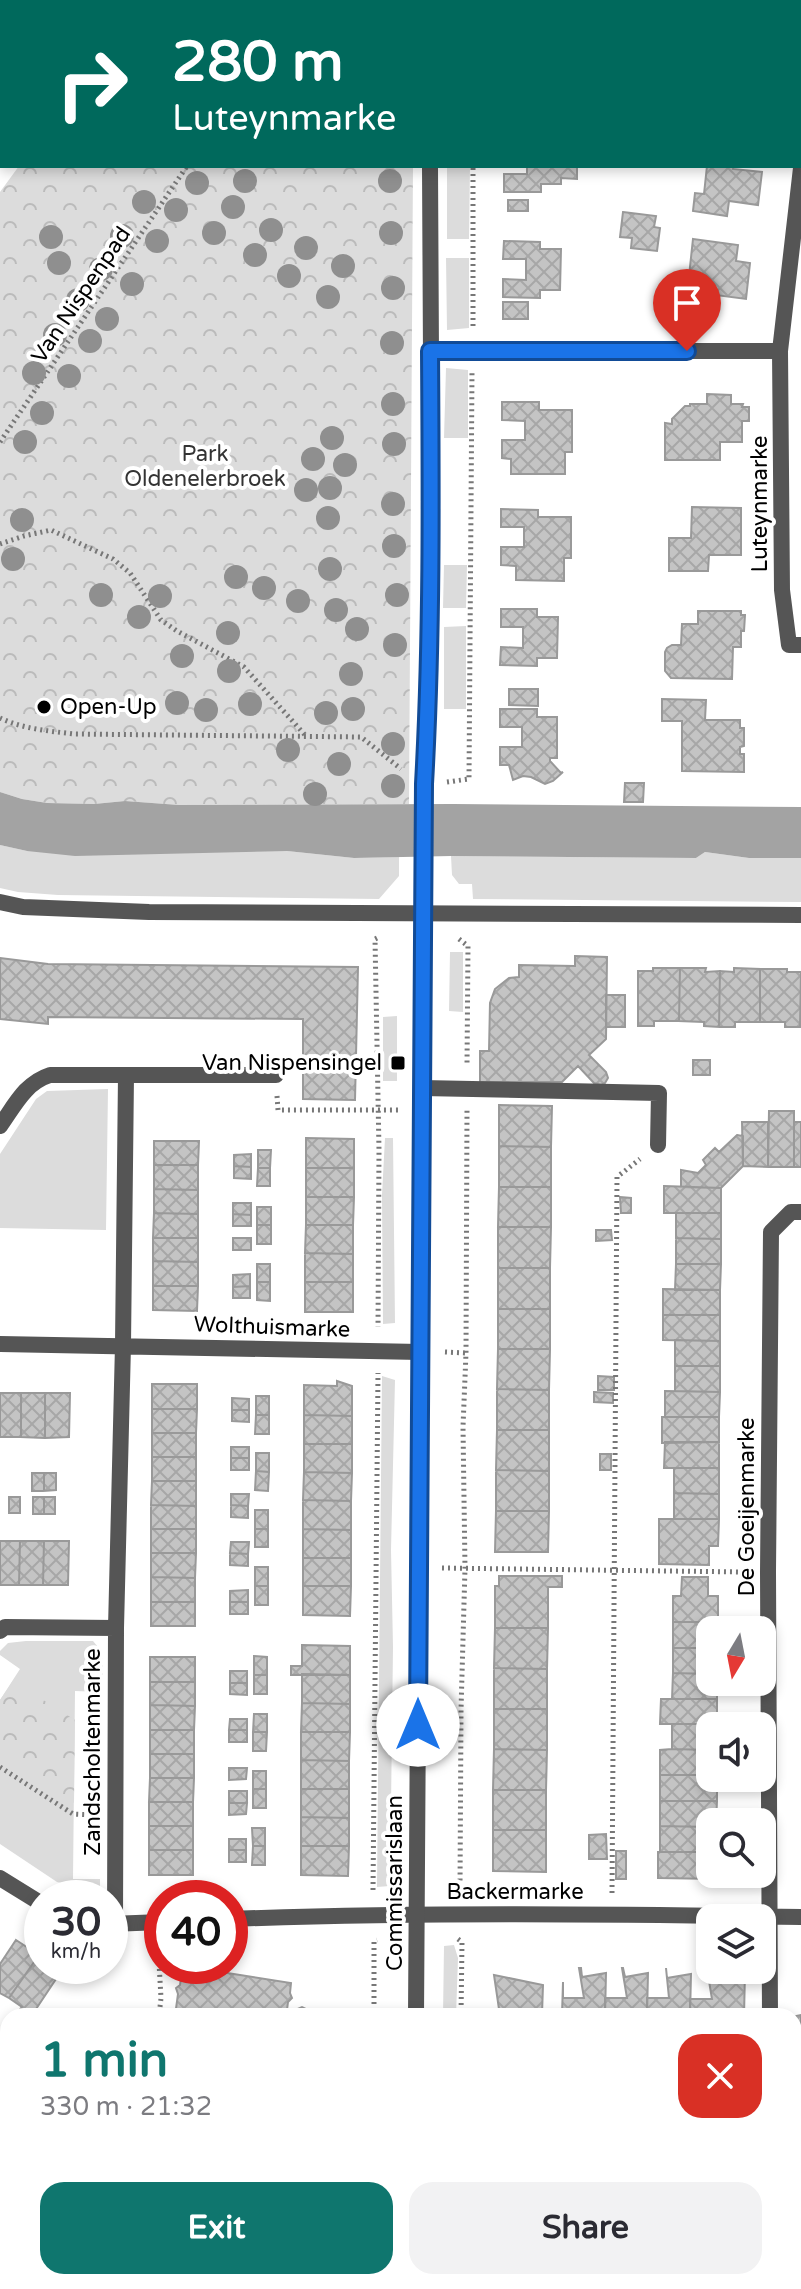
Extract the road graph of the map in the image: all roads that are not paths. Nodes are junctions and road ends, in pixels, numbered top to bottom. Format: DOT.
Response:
graph roads {
  1 [pos="430,168"];
  2 [pos="801,168"];
  3 [pos="430,351"];
  4 [pos="780,351"];
  5 [pos="801,645"];
  6 [pos="0,902"];
  7 [pos="425,912"];
  8 [pos="801,915"];
  9 [pos="126,1075"];
  10 [pos="276,1075"];
  11 [pos="422,1088"];
  12 [pos="0,1126"];
  13 [pos="658,1145"];
  14 [pos="801,1212"];
  15 [pos="0,1344"];
  16 [pos="123,1345"];
  17 [pos="420,1352"];
  18 [pos="116,1628"];
  19 [pos="0,1631"];
  20 [pos="0,1878"];
  21 [pos="113,1880"];
  22 [pos="24,1893"];
  23 [pos="771,1904"];
  24 [pos="417,1915"];
  25 [pos="696,1915"];
  26 [pos="776,1916"];
  27 [pos="801,1917"];
  28 [pos="248,1918"];
  29 [pos="770,1984"];
  30 [pos="416,2008"];
  31 [pos="770,2008"];
  1 -- 3 [label="street, Commissarislaan"];
  2 -- 4 [label="street, Luteynmarke"];
  3 -- 4 [label="street"];
  3 -- 7 [label="street, Commissarislaan"];
  4 -- 5 [label="street, Luteynmarke"];
  6 -- 7 [label="street"];
  7 -- 8 [label="street"];
  7 -- 11 [label="street, Commissarislaan"];
  9 -- 10 [label="street"];
  9 -- 12 [label="street"];
  9 -- 16 [label="street"];
  11 -- 13 [label="street"];
  11 -- 17 [label="street, Commissarislaan"];
  14 -- 23 [label="street, De Goeijenmarke"];
  15 -- 16 [label="street, Wolthuismarke"];
  16 -- 17 [label="street, Wolthuismarke"];
  16 -- 18 [label="street, Zandscholtenmarke"];
  17 -- 24 [label="street, Commissarislaan"];
  18 -- 19 [label="street, Zandscholtenmarke"];
  18 -- 21 [label="street, Zandscholtenmarke"];
  20 -- 22 [label="street"];
  24 -- 25 [label="street, Backermarke"];
  24 -- 28 [label="street, Backermarke"];
  24 -- 30 [label="street, Commissarislaan"];
  26 -- 27 [label="street, Backermarke"];
  29 -- 31 [label="street, De Goeijenmarke"];
}
